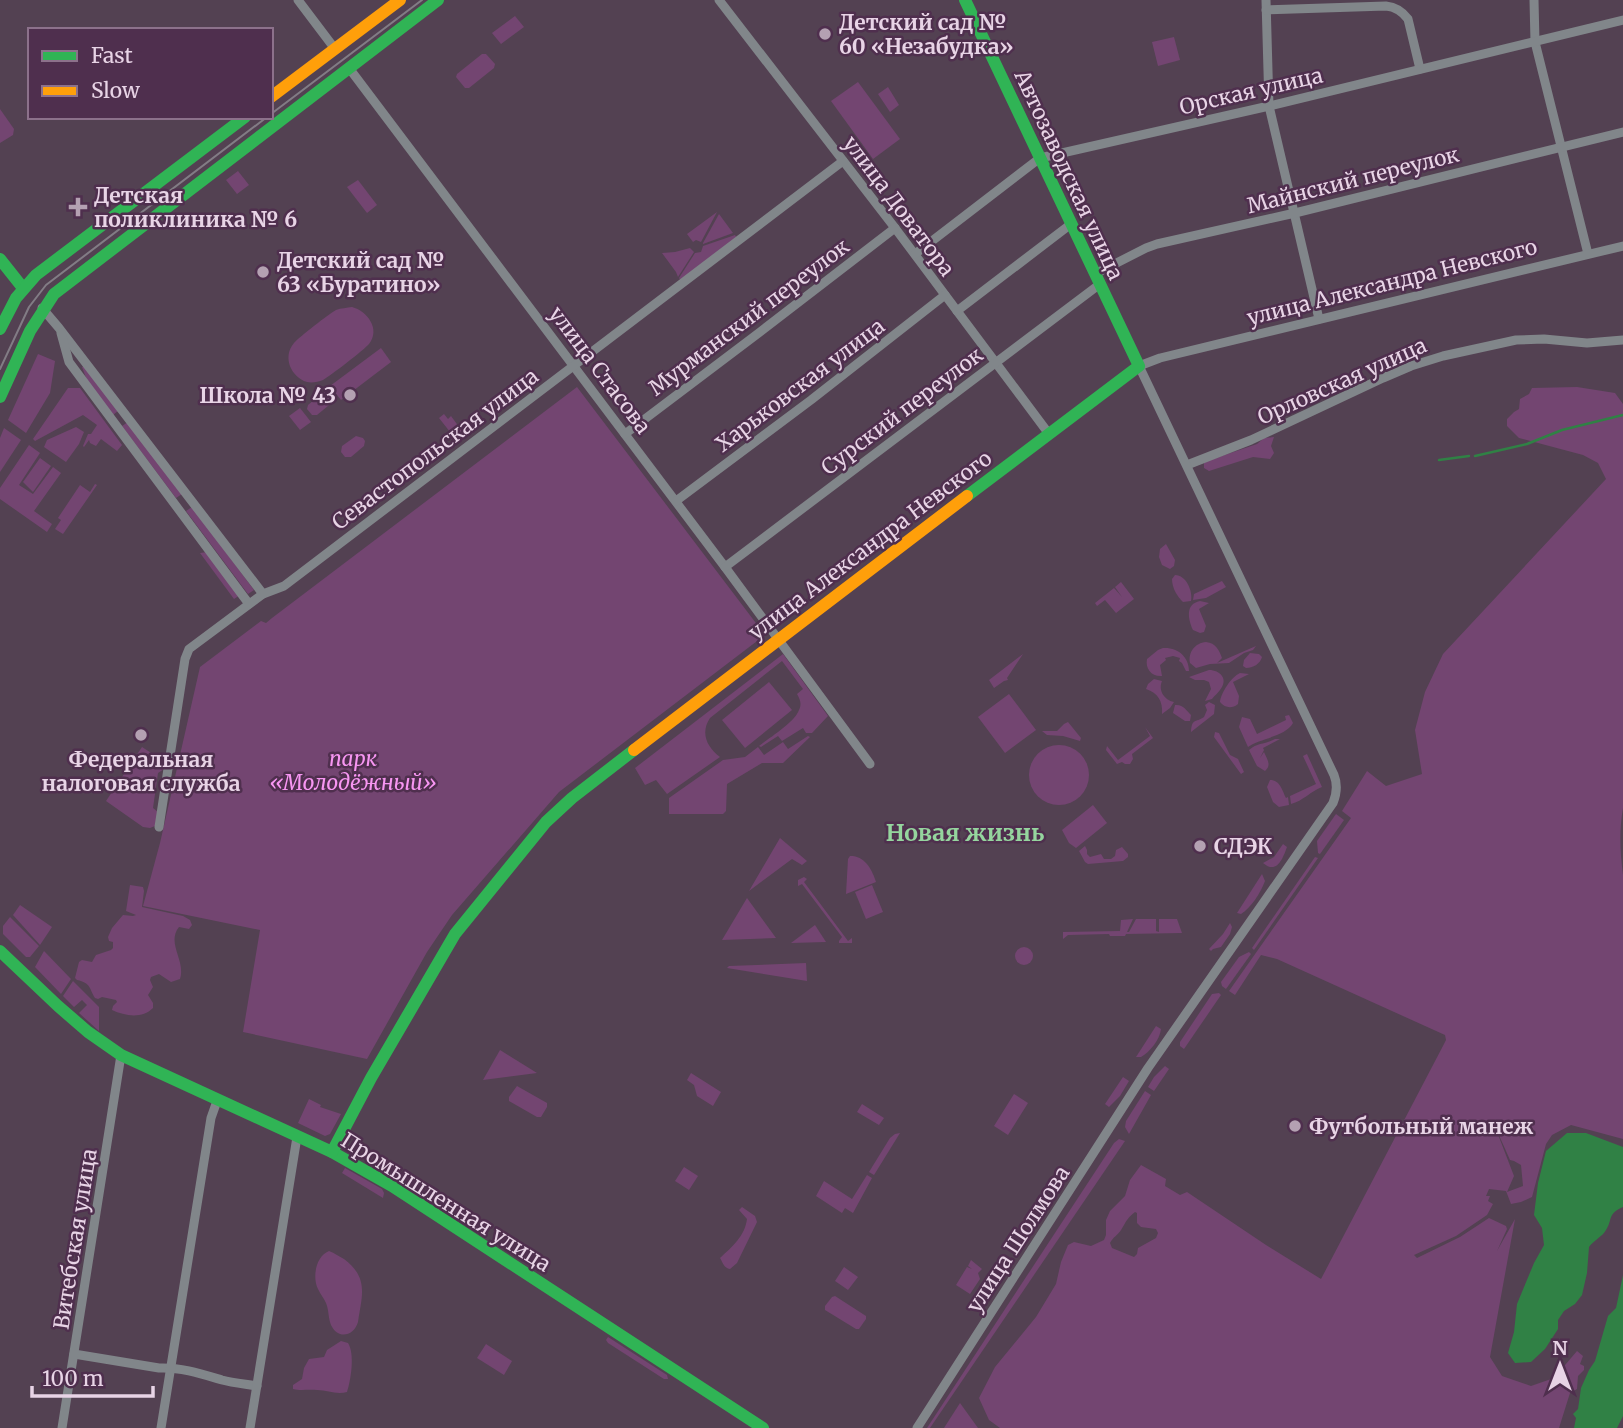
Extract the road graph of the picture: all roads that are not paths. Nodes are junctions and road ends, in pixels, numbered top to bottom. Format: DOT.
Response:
graph roads {
  1 [pos="298,0"];
  2 [pos="400,0"];
  3 [pos="438,0"];
  4 [pos="719,0"];
  5 [pos="965,0"];
  6 [pos="1266,0"];
  7 [pos="1534,0"];
  8 [pos="1266,10"];
  9 [pos="1623,20"];
  10 [pos="1535,42"];
  11 [pos="335,49"];
  12 [pos="349,68"];
  13 [pos="1420,69"];
  14 [pos="273,96"];
  15 [pos="1269,106"];
  16 [pos="242,119"];
  17 [pos="1623,132"];
  18 [pos="1561,147"];
  19 [pos="1040,158"];
  20 [pos="843,161"];
  21 [pos="1295,213"];
  22 [pos="1071,224"];
  23 [pos="895,228"];
  24 [pos="1623,246"];
  25 [pos="915,254"];
  26 [pos="1588,254"];
  27 [pos="0,259"];
  28 [pos="1098,279"];
  29 [pos="23,288"];
  30 [pos="945,295"];
  31 [pos="42,308"];
  32 [pos="957,311"];
  33 [pos="1319,319"];
  34 [pos="59,328"];
  35 [pos="0,329"];
  36 [pos="1623,340"];
  37 [pos="995,363"];
  38 [pos="573,366"];
  39 [pos="1139,366"];
  40 [pos="0,397"];
  41 [pos="625,433"];
  42 [pos="1049,434"];
  43 [pos="1187,465"];
  44 [pos="676,501"];
  45 [pos="725,567"];
  46 [pos="263,594"];
  47 [pos="249,604"];
  48 [pos="779,638"];
  49 [pos="870,764"];
  50 [pos="159,827"];
  51 [pos="0,951"];
  52 [pos="121,1055"];
  53 [pos="217,1101"];
  54 [pos="297,1137"];
  55 [pos="332,1152"];
  56 [pos="74,1354"];
  57 [pos="171,1367"];
  58 [pos="257,1386"];
  59 [pos="62,1428"];
  60 [pos="161,1428"];
  61 [pos="250,1428"];
  62 [pos="763,1428"];
  63 [pos="917,1428"];
  1 -- 11 [label="street, улица Стасова"];
  2 -- 11 [label="street"];
  3 -- 12 [label="street"];
  4 -- 20 [label="street, улица Доватора"];
  5 -- 19 [label="street, Автозаводская улица"];
  6 -- 8 [label="street"];
  7 -- 10 [label="street"];
  8 -- 13 [label="street"];
  8 -- 15 [label="street"];
  9 -- 10 [label="street, Орская улица"];
  10 -- 13 [label="street, Орская улица"];
  10 -- 18 [label="street"];
  11 -- 12 [label="street, улица Стасова"];
  11 -- 14 [label="street"];
  12 -- 31 [label="street"];
  12 -- 38 [label="street, улица Стасова"];
  13 -- 15 [label="street, Орская улица"];
  15 -- 19 [label="street, Орская улица"];
  15 -- 21 [label="street"];
  16 -- 29 [label="street"];
  17 -- 18 [label="street, Майнский переулок"];
  18 -- 21 [label="street, Майнский переулок"];
  18 -- 26 [label="street"];
  19 -- 22 [label="street, Автозаводская улица"];
  19 -- 25 [label="street, Орская улица"];
  20 -- 23 [label="street, улица Доватора"];
  20 -- 38 [label="street, Севастопольская улица"];
  21 -- 28 [label="street, Майнский переулок"];
  21 -- 33 [label="street"];
  22 -- 28 [label="street, Автозаводская улица"];
  22 -- 32 [label="street"];
  23 -- 25 [label="street, улица Доватора"];
  23 -- 41 [label="street, Мурманский переулок"];
  24 -- 26 [label="street, улица Александра Невского"];
  25 -- 30 [label="street, улица Доватора"];
  26 -- 33 [label="street, улица Александра Невского"];
  27 -- 29 [label="street"];
  28 -- 37 [label="street, Сурский переулок"];
  28 -- 39 [label="street, Автозаводская улица"];
  29 -- 31 [label="street"];
  29 -- 35 [label="street"];
  30 -- 32 [label="street, улица Доватора"];
  30 -- 44 [label="street, Харьковская улица"];
  31 -- 34 [label="street"];
  31 -- 40 [label="street"];
  32 -- 37 [label="street, улица Доватора"];
  33 -- 39 [label="street, улица Александра Невского"];
  34 -- 46 [label="street"];
  34 -- 47 [label="street"];
  36 -- 43 [label="street, Орловская улица"];
  37 -- 42 [label="street, улица Доватора"];
  37 -- 45 [label="street, Сурский переулок"];
  38 -- 41 [label="street, улица Стасова"];
  38 -- 46 [label="street, Севастопольская улица"];
  39 -- 42 [label="street, улица Александра Невского"];
  39 -- 43 [label="street"];
  41 -- 44 [label="street, улица Стасова"];
  42 -- 48 [label="street, улица Александра Невского"];
  43 -- 63 [label="street, улица Шолмова"];
  44 -- 45 [label="street, улица Стасова"];
  45 -- 48 [label="street, улица Стасова"];
  46 -- 47 [label="street, Севастопольская улица"];
  47 -- 50 [label="street, Севастопольская улица"];
  48 -- 49 [label="street, улица Стасова"];
  48 -- 55 [label="street, улица Александра Невского"];
  51 -- 52 [label="street, Промышленная улица"];
  52 -- 53 [label="street, Промышленная улица"];
  52 -- 56 [label="street, Витебская улица"];
  53 -- 54 [label="street, Промышленная улица"];
  53 -- 57 [label="street"];
  54 -- 55 [label="street, Промышленная улица"];
  54 -- 58 [label="street"];
  55 -- 62 [label="street, Промышленная улица"];
  56 -- 57 [label="street"];
  56 -- 59 [label="street, Витебская улица"];
  57 -- 58 [label="street"];
  57 -- 60 [label="street"];
  58 -- 61 [label="street"];
}
